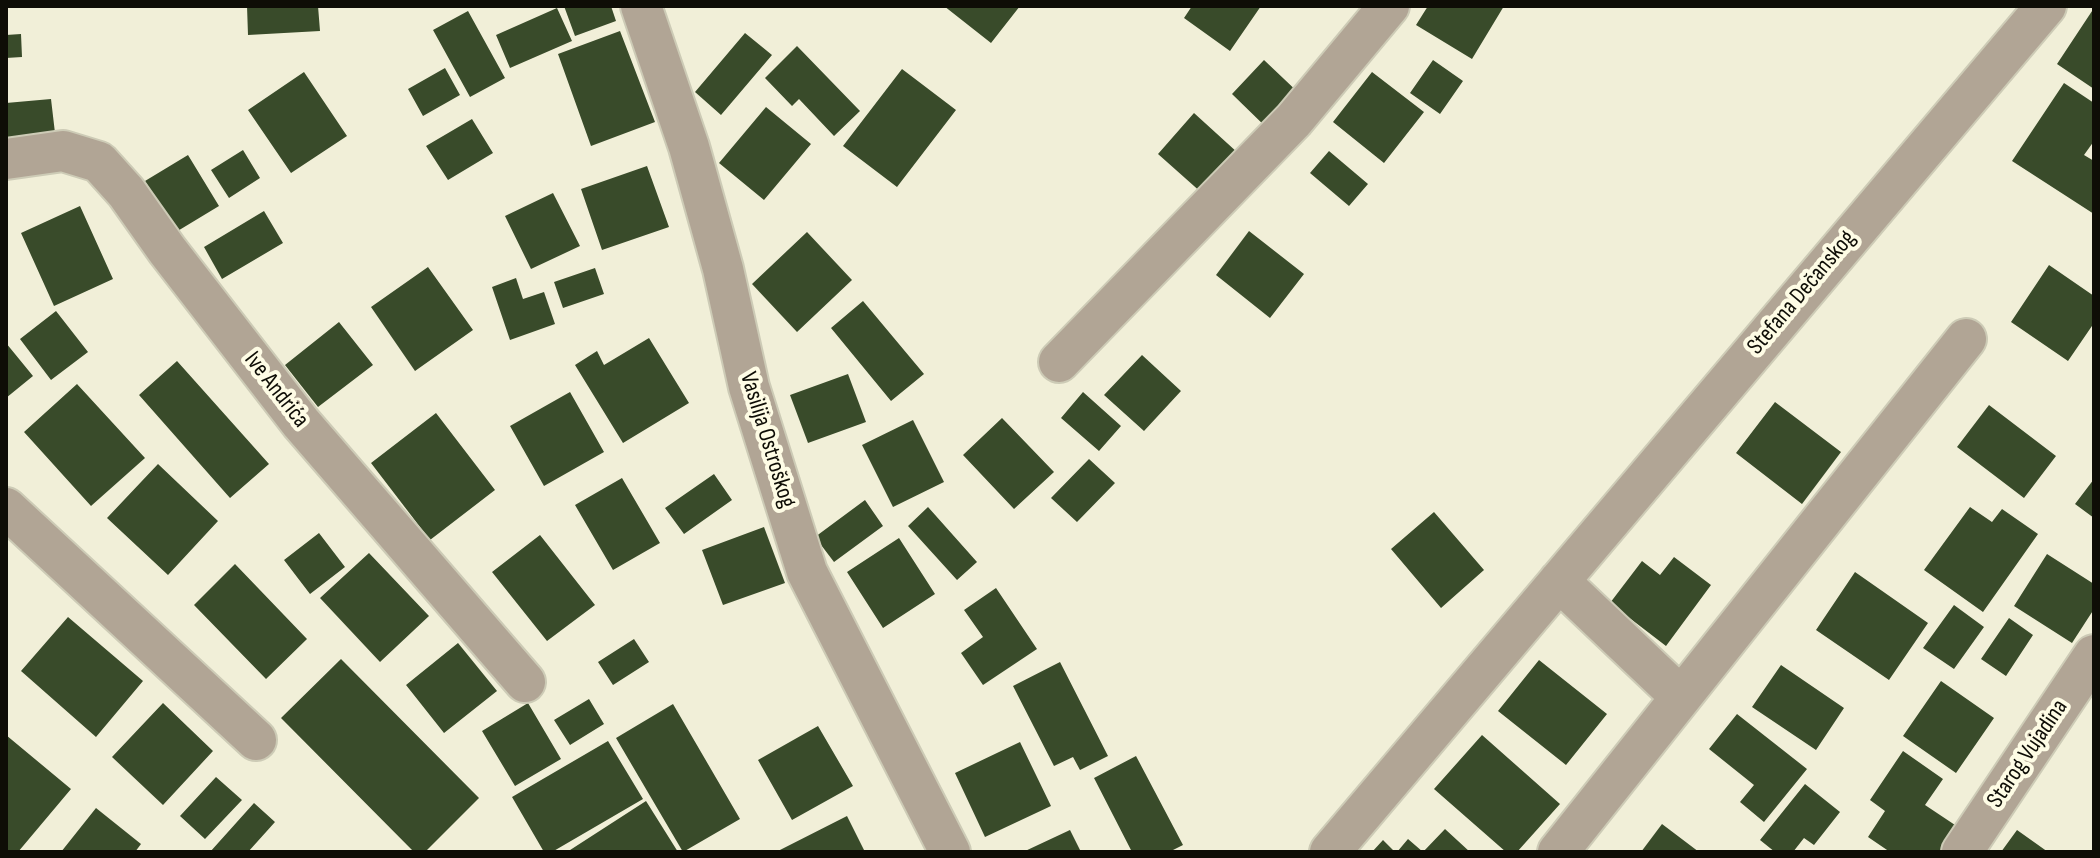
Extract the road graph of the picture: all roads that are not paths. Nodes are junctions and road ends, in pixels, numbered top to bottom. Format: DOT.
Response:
graph roads {
  1 [pos="641,6"];
  2 [pos="1389,6"];
  3 [pos="2046,6"];
  4 [pos="6,159"];
  5 [pos="1966,339"];
  6 [pos="1059,362"];
  7 [pos="6,508"];
  8 [pos="1559,581"];
  9 [pos="2094,655"];
  10 [pos="525,682"];
  11 [pos="1681,697"];
  12 [pos="256,740"];
  13 [pos="950,852"];
  14 [pos="1330,852"];
  15 [pos="1558,852"];
  16 [pos="1962,852"];
  1 -- 13 [label="street, Vasilija Ostroškog"];
  2 -- 6 [label="street"];
  3 -- 8 [label="street, Stefana Dečanskog"];
  4 -- 10 [label="street, Ive Andrića"];
  5 -- 11 [label="street"];
  7 -- 12 [label="street"];
  8 -- 11 [label="street"];
  8 -- 14 [label="street, Stefana Dečanskog"];
  9 -- 16 [label="street, Starog Vujadina"];
  11 -- 15 [label="street"];
}
